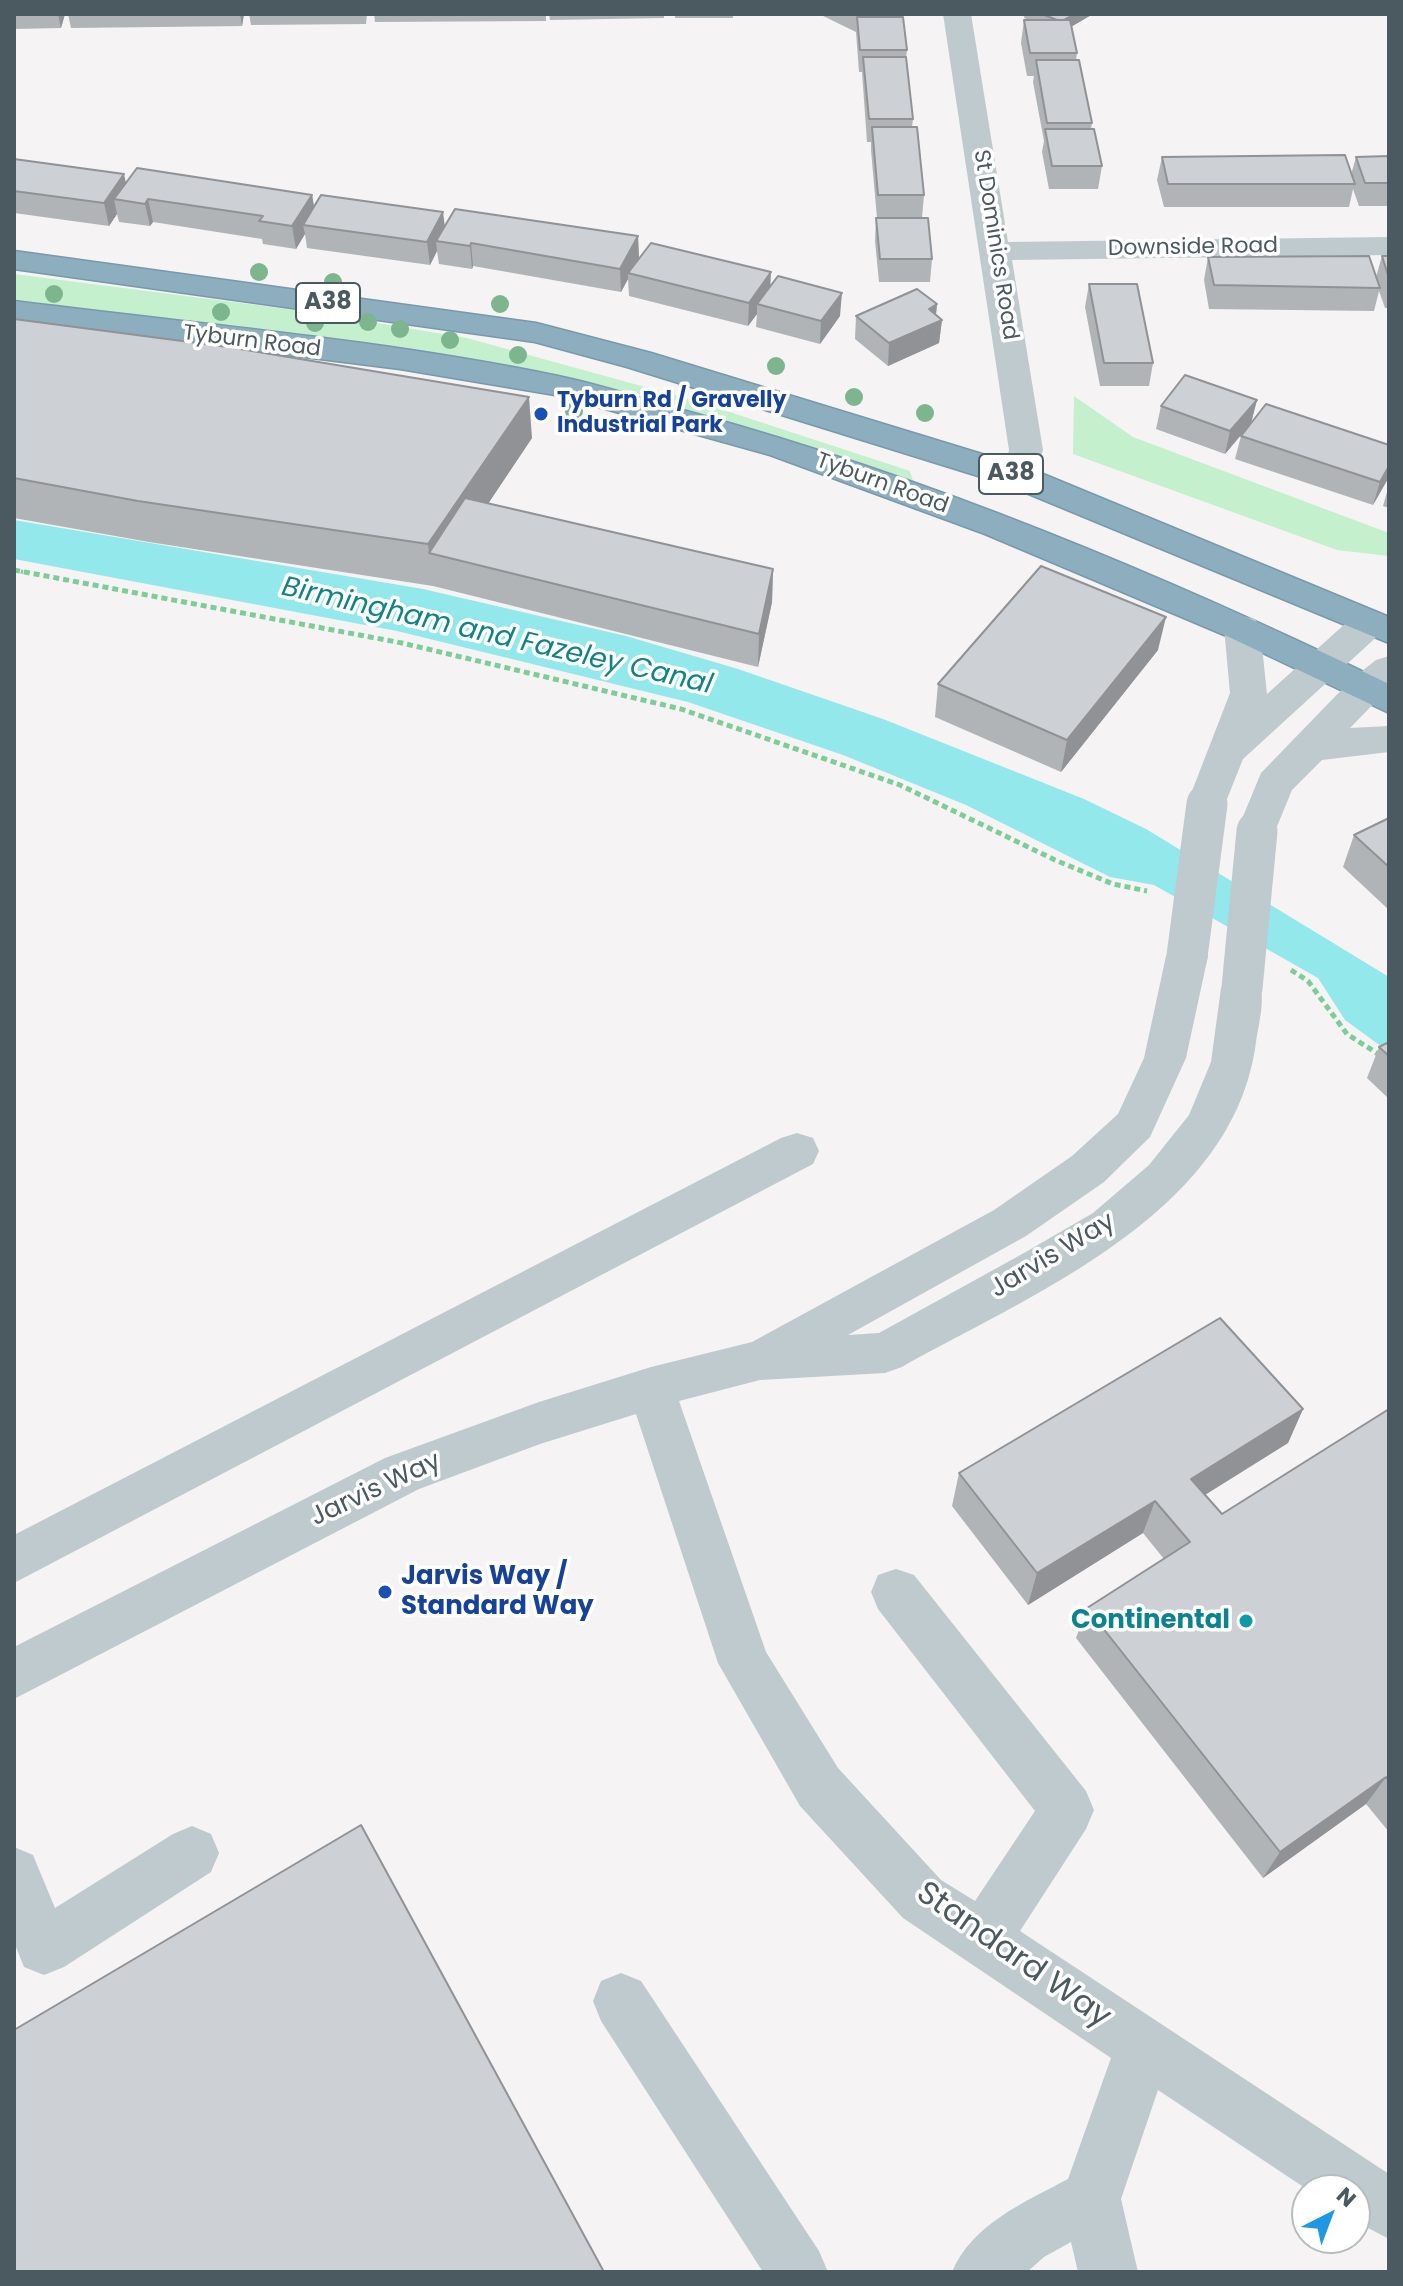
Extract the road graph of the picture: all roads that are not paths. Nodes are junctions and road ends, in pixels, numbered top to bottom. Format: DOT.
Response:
graph roads {
  1 [pos="957,14"];
  2 [pos="1389,246"];
  3 [pos="997,251"];
  4 [pos="14,260"];
  5 [pos="14,311"];
  6 [pos="1019,477"];
  7 [pos="1379,627"];
  8 [pos="1242,628"];
  9 [pos="1324,667"];
  10 [pos="1381,686"];
  11 [pos="1389,739"];
  12 [pos="1311,748"];
  13 [pos="1229,750"];
  14 [pos="797,1151"];
  15 [pos="760,1360"];
  16 [pos="651,1388"];
  17 [pos="14,1560"];
  18 [pos="896,1592"];
  19 [pos="14,1674"];
  20 [pos="192,1853"];
  21 [pos="14,1874"];
  22 [pos="983,1938"];
  23 [pos="621,2001"];
  24 [pos="1144,2047"];
  25 [pos="1091,2199"];
  26 [pos="1389,2209"];
  27 [pos="798,2272"];
  28 [pos="982,2272"];
  29 [pos="1108,2272"];
  1 -- 3 [label="street, St Dominics Road"];
  2 -- 3 [label="street, Downside Road"];
  3 -- 6 [label="street, St Dominics Road"];
  4 -- 6 [label="highway, Tyburn Road / A38"];
  5 -- 8 [label="highway, Tyburn Road / A38"];
  6 -- 7 [label="highway, Tyburn Road / A38"];
  7 -- 9 [label="street"];
  8 -- 9 [label="highway, Tyburn Road / A38"];
  8 -- 13 [label="street"];
  9 -- 10 [label="highway, Tyburn Road / A38"];
  9 -- 13 [label="street"];
  10 -- 12 [label="street, Jarvis Way"];
  11 -- 12 [label="street"];
  12 -- 15 [label="street, Jarvis Way, bridge"];
  13 -- 15 [label="street, Jarvis Way, bridge"];
  14 -- 17 [label="street"];
  15 -- 16 [label="street, Jarvis Way"];
  16 -- 19 [label="street, Jarvis Way"];
  16 -- 22 [label="street, Standard Way"];
  18 -- 22 [label="street"];
  20 -- 21 [label="street"];
  22 -- 24 [label="street, Standard Way"];
  23 -- 27 [label="street"];
  24 -- 25 [label="street"];
  24 -- 26 [label="street, Standard Way"];
  25 -- 28 [label="street"];
  25 -- 29 [label="street"];
}
